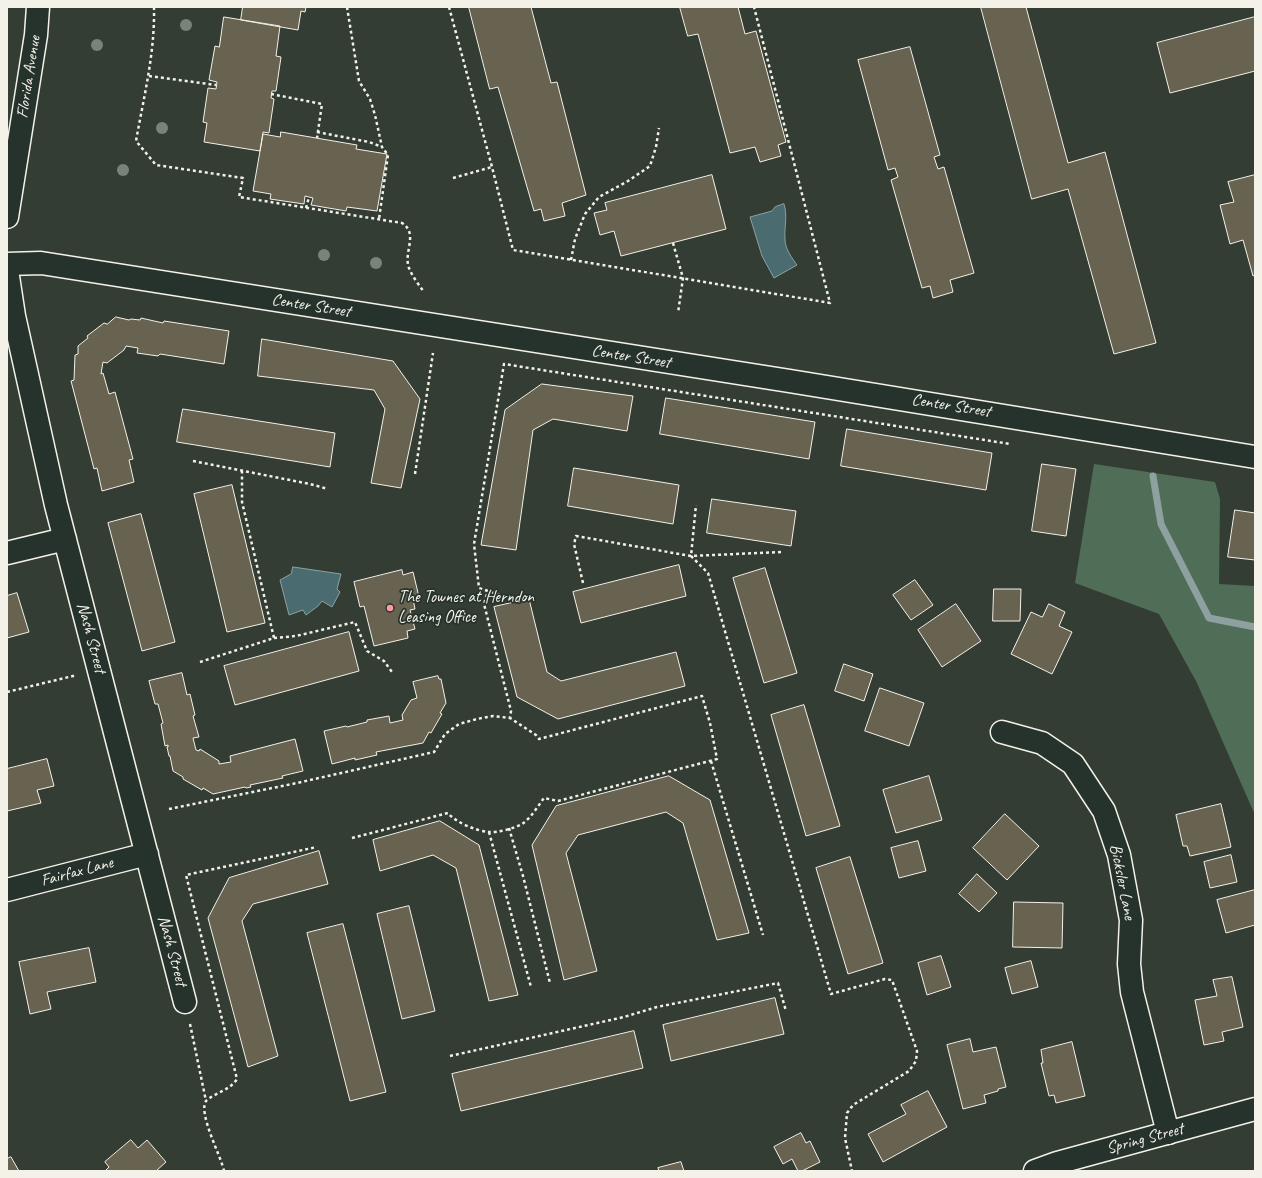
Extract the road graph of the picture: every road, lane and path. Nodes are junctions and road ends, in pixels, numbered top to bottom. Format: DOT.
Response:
graph roads {
  1 [pos="38,7"];
  2 [pos="154,7"];
  3 [pos="347,7"];
  4 [pos="449,7"];
  5 [pos="754,7"];
  6 [pos="149,76"];
  7 [pos="216,85"];
  8 [pos="271,94"];
  9 [pos="659,128"];
  10 [pos="317,132"];
  11 [pos="317,138"];
  12 [pos="382,147"];
  13 [pos="492,167"];
  14 [pos="453,178"];
  15 [pos="309,197"];
  16 [pos="306,208"];
  17 [pos="7,217"];
  18 [pos="379,219"];
  19 [pos="673,243"];
  20 [pos="571,260"];
  21 [pos="7,264"];
  22 [pos="7,270"];
  23 [pos="683,278"];
  24 [pos="424,292"];
  25 [pos="678,313"];
  26 [pos="433,353"];
  27 [pos="1010,444"];
  28 [pos="1255,457"];
  29 [pos="193,461"];
  30 [pos="242,471"];
  31 [pos="415,474"];
  32 [pos="328,489"];
  33 [pos="696,505"];
  34 [pos="65,539"];
  35 [pos="781,552"];
  36 [pos="7,553"];
  37 [pos="691,556"];
  38 [pos="583,584"];
  39 [pos="488,591"];
  40 [pos="510,600"];
  41 [pos="274,638"];
  42 [pos="200,662"];
  43 [pos="392,672"];
  44 [pos="84,674"];
  45 [pos="7,692"];
  46 [pos="510,718"];
  47 [pos="1002,732"];
  48 [pos="711,761"];
  49 [pos="169,809"];
  50 [pos="509,828"];
  51 [pos="489,832"];
  52 [pos="352,838"];
  53 [pos="317,847"];
  54 [pos="146,854"];
  55 [pos="7,890"];
  56 [pos="763,935"];
  57 [pos="550,983"];
  58 [pos="531,987"];
  59 [pos="185,1002"];
  60 [pos="786,1011"];
  61 [pos="450,1056"];
  62 [pos="206,1101"];
  63 [pos="1255,1109"];
  64 [pos="1168,1133"];
  65 [pos="224,1171"];
  66 [pos="852,1171"];
  67 [pos="1035,1171"];
  1 -- 17 [label="street, Florida Avenue"];
  2 -- 6 [label="path"];
  3 -- 12 [label="path"];
  4 -- 13 [label="path"];
  5 -- 23 [label="path"];
  6 -- 7 [label="path"];
  6 -- 16 [label="path"];
  8 -- 10 [label="path"];
  9 -- 20 [label="path"];
  10 -- 11 [label="path"];
  10 -- 12 [label="path"];
  12 -- 18 [label="path"];
  13 -- 14 [label="path"];
  13 -- 20 [label="path"];
  15 -- 16 [label="path"];
  16 -- 18 [label="path"];
  18 -- 24 [label="path"];
  19 -- 23 [label="path"];
  20 -- 23 [label="path"];
  21 -- 28 [label="street, Center Street"];
  22 -- 34 [label="street, Nash Street"];
  23 -- 25 [label="path"];
  26 -- 31 [label="path"];
  27 -- 39 [label="path"];
  29 -- 30 [label="path"];
  30 -- 32 [label="path"];
  30 -- 41 [label="path"];
  33 -- 37 [label="path"];
  34 -- 36 [label="street"];
  34 -- 54 [label="street, Nash Street"];
  35 -- 37 [label="path"];
  37 -- 38 [label="path"];
  37 -- 66 [label="path"];
  39 -- 40 [label="path"];
  39 -- 46 [label="path"];
  41 -- 42 [label="path"];
  41 -- 43 [label="path"];
  44 -- 45 [label="path"];
  46 -- 48 [label="path"];
  46 -- 49 [label="path"];
  47 -- 64 [label="street, Bicksler Lane"];
  48 -- 50 [label="path"];
  48 -- 56 [label="path"];
  50 -- 51 [label="path"];
  50 -- 57 [label="path"];
  51 -- 52 [label="path"];
  51 -- 58 [label="path"];
  53 -- 62 [label="path"];
  54 -- 55 [label="street, Fairfax Lane"];
  54 -- 59 [label="street, Nash Street"];
  59 -- 62 [label="path"];
  60 -- 61 [label="path"];
  62 -- 65 [label="path"];
  63 -- 64 [label="street, Spring Street"];
  64 -- 67 [label="street, Spring Street"];
}
